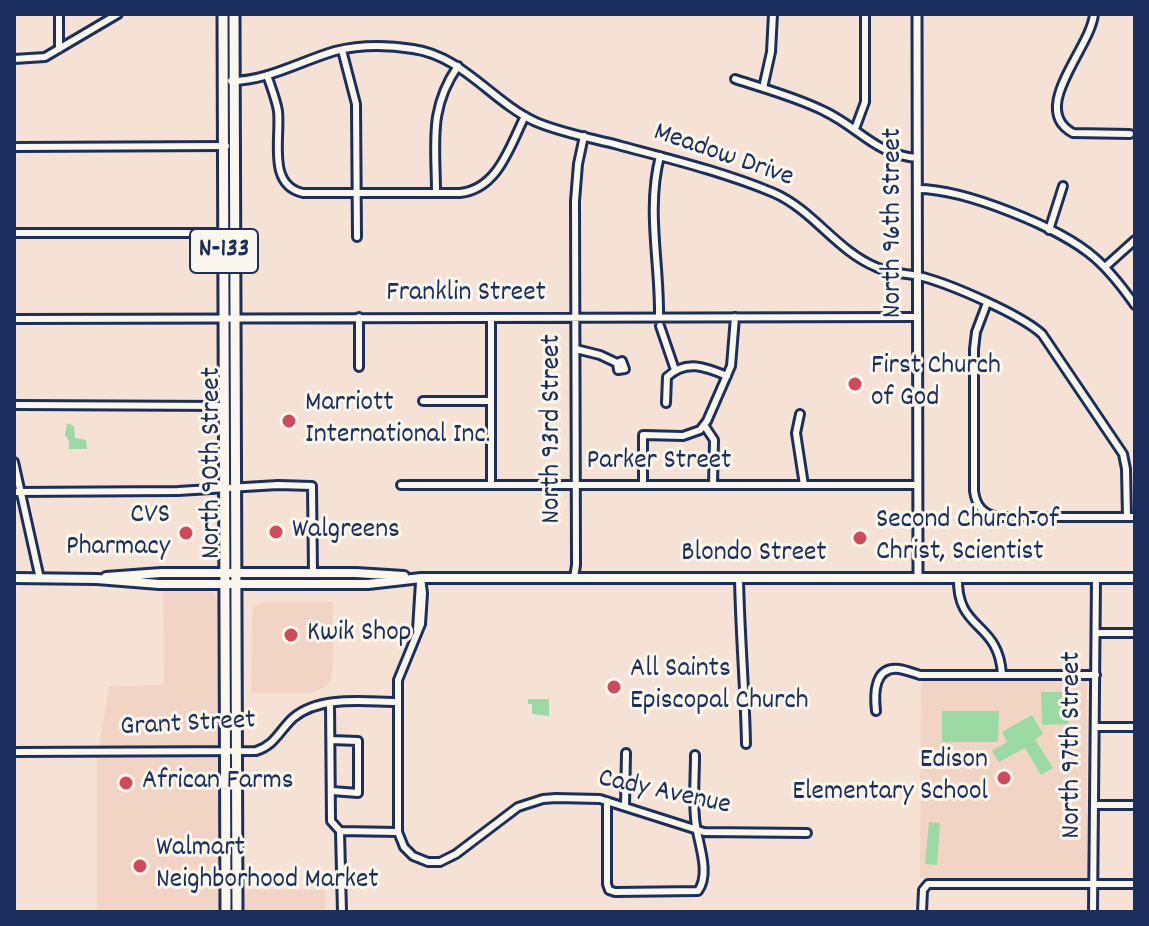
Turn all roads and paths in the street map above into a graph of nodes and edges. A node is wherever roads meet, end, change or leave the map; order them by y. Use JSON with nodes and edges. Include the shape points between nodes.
{"nodes":[{"id":1,"x":59,"y":14,"type":"edge"},
{"id":2,"x":118,"y":14,"type":"edge"},
{"id":3,"x":223,"y":14,"type":"edge"},
{"id":4,"x":234,"y":14,"type":"edge"},
{"id":5,"x":773,"y":14,"type":"edge"},
{"id":6,"x":865,"y":14,"type":"edge"},
{"id":7,"x":917,"y":14,"type":"edge"},
{"id":8,"x":1094,"y":14,"type":"edge"},
{"id":9,"x":59,"y":49,"type":"junction"},
{"id":10,"x":342,"y":50,"type":"junction"},
{"id":11,"x":14,"y":59,"type":"edge"},
{"id":12,"x":458,"y":66,"type":"junction"},
{"id":13,"x":267,"y":75,"type":"junction"},
{"id":14,"x":735,"y":79,"type":"dead end"},
{"id":15,"x":229,"y":81,"type":"junction"},
{"id":16,"x":763,"y":88,"type":"junction"},
{"id":17,"x":525,"y":116,"type":"junction"},
{"id":18,"x":855,"y":129,"type":"junction"},
{"id":19,"x":1130,"y":134,"type":"dead end"},
{"id":20,"x":584,"y":136,"type":"junction"},
{"id":21,"x":224,"y":146,"type":"junction"},
{"id":22,"x":235,"y":146,"type":"junction"},
{"id":23,"x":14,"y":147,"type":"edge"},
{"id":24,"x":660,"y":156,"type":"junction"},
{"id":25,"x":917,"y":158,"type":"junction"},
{"id":26,"x":1063,"y":186,"type":"dead end"},
{"id":27,"x":918,"y":189,"type":"junction"},
{"id":28,"x":357,"y":193,"type":"junction"},
{"id":29,"x":436,"y":193,"type":"junction"},
{"id":30,"x":1049,"y":230,"type":"junction"},
{"id":31,"x":14,"y":233,"type":"edge"},
{"id":32,"x":224,"y":233,"type":"junction"},
{"id":33,"x":357,"y":237,"type":"dead end"},
{"id":34,"x":1135,"y":240,"type":"edge"},
{"id":35,"x":1105,"y":267,"type":"junction"},
{"id":36,"x":917,"y":275,"type":"junction"},
{"id":37,"x":987,"y":303,"type":"junction"},
{"id":38,"x":1135,"y":305,"type":"edge"},
{"id":39,"x":575,"y":316,"type":"junction"},
{"id":40,"x":359,"y":317,"type":"junction"},
{"id":41,"x":659,"y":317,"type":"junction"},
{"id":42,"x":735,"y":317,"type":"junction"},
{"id":43,"x":918,"y":317,"type":"junction"},
{"id":44,"x":230,"y":318,"type":"junction"},
{"id":45,"x":14,"y":319,"type":"edge"},
{"id":46,"x":491,"y":319,"type":"junction"},
{"id":47,"x":660,"y":326,"type":"dead end"},
{"id":48,"x":576,"y":349,"type":"junction"},
{"id":49,"x":617,"y":363,"type":"dead end"},
{"id":50,"x":359,"y":367,"type":"dead end"},
{"id":51,"x":675,"y":370,"type":"junction"},
{"id":52,"x":727,"y":376,"type":"junction"},
{"id":53,"x":423,"y":401,"type":"dead end"},
{"id":54,"x":491,"y":401,"type":"junction"},
{"id":55,"x":666,"y":403,"type":"dead end"},
{"id":56,"x":14,"y":405,"type":"edge"},
{"id":57,"x":225,"y":406,"type":"junction"},
{"id":58,"x":800,"y":414,"type":"dead end"},
{"id":59,"x":704,"y":425,"type":"junction"},
{"id":60,"x":14,"y":462,"type":"edge"},
{"id":61,"x":401,"y":485,"type":"dead end"},
{"id":62,"x":491,"y":485,"type":"junction"},
{"id":63,"x":576,"y":485,"type":"junction"},
{"id":64,"x":643,"y":485,"type":"junction"},
{"id":65,"x":713,"y":485,"type":"junction"},
{"id":66,"x":804,"y":485,"type":"junction"},
{"id":67,"x":917,"y":485,"type":"junction"},
{"id":68,"x":231,"y":488,"type":"junction"},
{"id":69,"x":17,"y":492,"type":"edge"},
{"id":70,"x":1127,"y":517,"type":"junction"},
{"id":71,"x":1135,"y":517,"type":"edge"},
{"id":72,"x":313,"y":573,"type":"junction"},
{"id":73,"x":918,"y":576,"type":"junction"},
{"id":74,"x":958,"y":577,"type":"junction"},
{"id":75,"x":14,"y":578,"type":"edge"},
{"id":76,"x":231,"y":578,"type":"junction"},
{"id":77,"x":421,"y":578,"type":"junction"},
{"id":78,"x":574,"y":578,"type":"junction"},
{"id":79,"x":739,"y":578,"type":"junction"},
{"id":80,"x":1096,"y":578,"type":"junction"},
{"id":81,"x":1135,"y":578,"type":"edge"},
{"id":82,"x":40,"y":579,"type":"junction"},
{"id":83,"x":1096,"y":633,"type":"junction"},
{"id":84,"x":1135,"y":633,"type":"edge"},
{"id":85,"x":1002,"y":675,"type":"junction"},
{"id":86,"x":1096,"y":675,"type":"junction"},
{"id":87,"x":398,"y":702,"type":"junction"},
{"id":88,"x":330,"y":703,"type":"junction"},
{"id":89,"x":876,"y":711,"type":"dead end"},
{"id":90,"x":1096,"y":727,"type":"junction"},
{"id":91,"x":1135,"y":727,"type":"edge"},
{"id":92,"x":331,"y":740,"type":"junction"},
{"id":93,"x":746,"y":744,"type":"dead end"},
{"id":94,"x":14,"y":752,"type":"edge"},
{"id":95,"x":226,"y":752,"type":"junction"},
{"id":96,"x":237,"y":752,"type":"junction"},
{"id":97,"x":626,"y":753,"type":"dead end"},
{"id":98,"x":695,"y":755,"type":"dead end"},
{"id":99,"x":332,"y":791,"type":"junction"},
{"id":100,"x":607,"y":801,"type":"junction"},
{"id":101,"x":1096,"y":805,"type":"junction"},
{"id":102,"x":1135,"y":805,"type":"edge"},
{"id":103,"x":625,"y":806,"type":"junction"},
{"id":104,"x":698,"y":830,"type":"junction"},
{"id":105,"x":340,"y":831,"type":"junction"},
{"id":106,"x":807,"y":833,"type":"dead end"},
{"id":107,"x":399,"y":834,"type":"junction"},
{"id":108,"x":1094,"y":884,"type":"junction"},
{"id":109,"x":1135,"y":884,"type":"edge"},
{"id":110,"x":226,"y":912,"type":"edge"},
{"id":111,"x":237,"y":912,"type":"edge"},
{"id":112,"x":342,"y":912,"type":"edge"},
{"id":113,"x":922,"y":912,"type":"edge"},
{"id":114,"x":1093,"y":912,"type":"edge"}],
"edges":[{"from":1,"to":9,"type":"street"},
{"from":2,"to":9,"type":"street"},
{"from":3,"to":15,"type":"main road","name":"North 90th Street","number":"N-133"},
{"from":4,"to":15,"type":"main road","name":"North 90th Street","number":"N-133"},
{"from":5,"to":16,"type":"street"},
{"from":6,"to":18,"type":"street","via":[[865,102]]},
{"from":7,"to":25,"type":"street","name":"North 96th Street"},
{"from":8,"to":19,"type":"street","via":[[1087,40],[1059,91],[1060,118],[1073,133]]},
{"from":9,"to":11,"type":"street","via":[[39,58]]},
{"from":10,"to":12,"type":"street","name":"Meadow Drive","via":[[414,49]]},
{"from":10,"to":13,"type":"street","name":"Meadow Drive"},
{"from":10,"to":28,"type":"street","via":[[356,104]]},
{"from":12,"to":17,"type":"street","name":"Meadow Drive"},
{"from":12,"to":29,"type":"street","via":[[437,109]]},
{"from":13,"to":15,"type":"street","name":"Meadow Drive"},
{"from":13,"to":28,"type":"street","via":[[277,110],[280,175],[292,189],[305,193]]},
{"from":14,"to":16,"type":"street"},
{"from":15,"to":21,"type":"main road","name":"North 90th Street","number":"N-133"},
{"from":15,"to":22,"type":"main road","name":"North 90th Street","number":"N-133"},
{"from":16,"to":18,"type":"street"},
{"from":17,"to":20,"type":"street","name":"Meadow Drive"},
{"from":17,"to":29,"type":"street","via":[[490,181],[468,192]]},
{"from":18,"to":25,"type":"street","via":[[885,152]]},
{"from":20,"to":24,"type":"street","name":"Meadow Drive"},
{"from":20,"to":39,"type":"street","name":"North 93rd Street","via":[[576,184]]},
{"from":21,"to":22,"type":"street"},
{"from":21,"to":23,"type":"street"},
{"from":21,"to":32,"type":"main road","name":"North 90th Street","number":"N-133"},
{"from":22,"to":44,"type":"main road","name":"North 90th Street","number":"N-133"},
{"from":24,"to":36,"type":"street","name":"Meadow Drive","via":[[778,195],[866,262]]},
{"from":24,"to":41,"type":"street","via":[[653,199]]},
{"from":25,"to":27,"type":"street","name":"North 96th Street"},
{"from":26,"to":30,"type":"street"},
{"from":27,"to":30,"type":"street","via":[[968,196]]},
{"from":27,"to":36,"type":"street","name":"North 96th Street"},
{"from":28,"to":29,"type":"street"},
{"from":28,"to":33,"type":"street"},
{"from":30,"to":35,"type":"street"},
{"from":31,"to":32,"type":"street"},
{"from":32,"to":44,"type":"main road","name":"North 90th Street","number":"N-133"},
{"from":34,"to":35,"type":"street"},
{"from":35,"to":38,"type":"street"},
{"from":36,"to":37,"type":"street","name":"Meadow Drive"},
{"from":36,"to":43,"type":"street","name":"North 96th Street"},
{"from":37,"to":70,"type":"street","name":"Meadow Drive","via":[[1042,334],[1120,447]]},
{"from":37,"to":70,"type":"street","via":[[974,349],[974,494],[982,510],[998,517]]},
{"from":39,"to":41,"type":"street","name":"Franklin Street"},
{"from":39,"to":46,"type":"street","name":"Franklin Street"},
{"from":39,"to":48,"type":"street","name":"North 93rd Street"},
{"from":40,"to":44,"type":"street","name":"Franklin Street"},
{"from":40,"to":46,"type":"street","name":"Franklin Street"},
{"from":40,"to":50,"type":"street"},
{"from":41,"to":42,"type":"street","name":"Franklin Street"},
{"from":42,"to":43,"type":"street","name":"Franklin Street"},
{"from":42,"to":52,"type":"street"},
{"from":43,"to":67,"type":"street","name":"North 96th Street"},
{"from":44,"to":45,"type":"street","name":"Franklin Street"},
{"from":44,"to":57,"type":"main road","name":"North 90th Street","number":"N-133"},
{"from":44,"to":68,"type":"main road","name":"North 90th Street","number":"N-133"},
{"from":46,"to":54,"type":"street"},
{"from":47,"to":51,"type":"street"},
{"from":48,"to":49,"type":"street"},
{"from":48,"to":63,"type":"street","name":"North 93rd Street"},
{"from":51,"to":52,"type":"street","via":[[698,365]]},
{"from":51,"to":55,"type":"street","via":[[667,377]]},
{"from":52,"to":59,"type":"street"},
{"from":53,"to":54,"type":"street"},
{"from":54,"to":62,"type":"street"},
{"from":56,"to":57,"type":"street"},
{"from":57,"to":68,"type":"main road","name":"North 90th Street","number":"N-133"},
{"from":58,"to":66,"type":"street","via":[[796,433]]},
{"from":59,"to":64,"type":"street","via":[[691,435],[643,435]]},
{"from":59,"to":65,"type":"street","via":[[714,440]]},
{"from":60,"to":69,"type":"street"},
{"from":61,"to":62,"type":"street","name":"Parker Street"},
{"from":62,"to":63,"type":"street","name":"Parker Street"},
{"from":63,"to":64,"type":"street","name":"Parker Street"},
{"from":63,"to":78,"type":"street","name":"North 93rd Street"},
{"from":64,"to":65,"type":"street","name":"Parker Street"},
{"from":65,"to":66,"type":"street","name":"Parker Street"},
{"from":66,"to":67,"type":"street","name":"Parker Street"},
{"from":67,"to":73,"type":"street","name":"North 96th Street"},
{"from":68,"to":69,"type":"street"},
{"from":68,"to":72,"type":"street","via":[[312,486]]},
{"from":68,"to":76,"type":"main road","name":"North 90th Street","number":"N-133"},
{"from":69,"to":82,"type":"street"},
{"from":70,"to":71,"type":"street"},
{"from":72,"to":76,"type":"main road","name":"Blondo Street"},
{"from":72,"to":77,"type":"main road","name":"Blondo Street"},
{"from":73,"to":74,"type":"main road","name":"Blondo Street"},
{"from":73,"to":79,"type":"main road","name":"Blondo Street"},
{"from":74,"to":80,"type":"main road","name":"Blondo Street"},
{"from":74,"to":85,"type":"street","via":[[961,606],[997,645]]},
{"from":75,"to":82,"type":"main road","name":"Blondo Street"},
{"from":76,"to":77,"type":"main road","name":"Blondo Street","via":[[368,584]]},
{"from":76,"to":82,"type":"main road","name":"Blondo Street","via":[[145,573]]},
{"from":76,"to":95,"type":"main road","name":"North 90th Street","number":"N-133"},
{"from":76,"to":96,"type":"main road","name":"North 90th Street","number":"N-133"},
{"from":77,"to":78,"type":"main road","name":"Blondo Street"},
{"from":77,"to":87,"type":"street","via":[[416,635],[399,674]]},
{"from":78,"to":79,"type":"main road","name":"Blondo Street"},
{"from":79,"to":93,"type":"street"},
{"from":80,"to":81,"type":"main road","name":"Blondo Street"},
{"from":80,"to":83,"type":"street","name":"North 97th Street"},
{"from":83,"to":84,"type":"street"},
{"from":83,"to":86,"type":"street","name":"North 97th Street"},
{"from":85,"to":86,"type":"street"},
{"from":85,"to":89,"type":"street","via":[[889,670],[877,682]]},
{"from":86,"to":90,"type":"street","name":"North 97th Street"},
{"from":87,"to":88,"type":"street","name":"Grant Street"},
{"from":87,"to":107,"type":"street"},
{"from":88,"to":92,"type":"street"},
{"from":88,"to":96,"type":"street","name":"Grant Street","via":[[297,715],[266,747]]},
{"from":90,"to":91,"type":"street"},
{"from":90,"to":101,"type":"street","name":"North 97th Street"},
{"from":92,"to":99,"type":"street"},
{"from":92,"to":99,"type":"street","via":[[358,741],[358,793]]},
{"from":94,"to":95,"type":"street","name":"Grant Street"},
{"from":95,"to":96,"type":"street","name":"Grant Street"},
{"from":95,"to":110,"type":"main road","name":"North 90th Street","number":"N-133"},
{"from":96,"to":111,"type":"main road","name":"North 90th Street","number":"N-133"},
{"from":97,"to":103,"type":"street"},
{"from":98,"to":104,"type":"street"},
{"from":99,"to":105,"type":"street","via":[[331,821]]},
{"from":100,"to":103,"type":"street","name":"Cady Avenue"},
{"from":100,"to":104,"type":"street","via":[[607,884],[615,892],[698,891]]},
{"from":100,"to":107,"type":"street","name":"Cady Avenue","via":[[556,798],[525,804],[440,862],[413,856]]},
{"from":101,"to":102,"type":"street"},
{"from":101,"to":108,"type":"street","name":"North 97th Street"},
{"from":103,"to":104,"type":"street","name":"Cady Avenue"},
{"from":104,"to":106,"type":"street","name":"Cady Avenue"},
{"from":105,"to":107,"type":"street"},
{"from":105,"to":112,"type":"street"},
{"from":108,"to":109,"type":"street"},
{"from":108,"to":113,"type":"street","via":[[926,885]]},
{"from":108,"to":114,"type":"street","name":"North 97th Street"}]}
